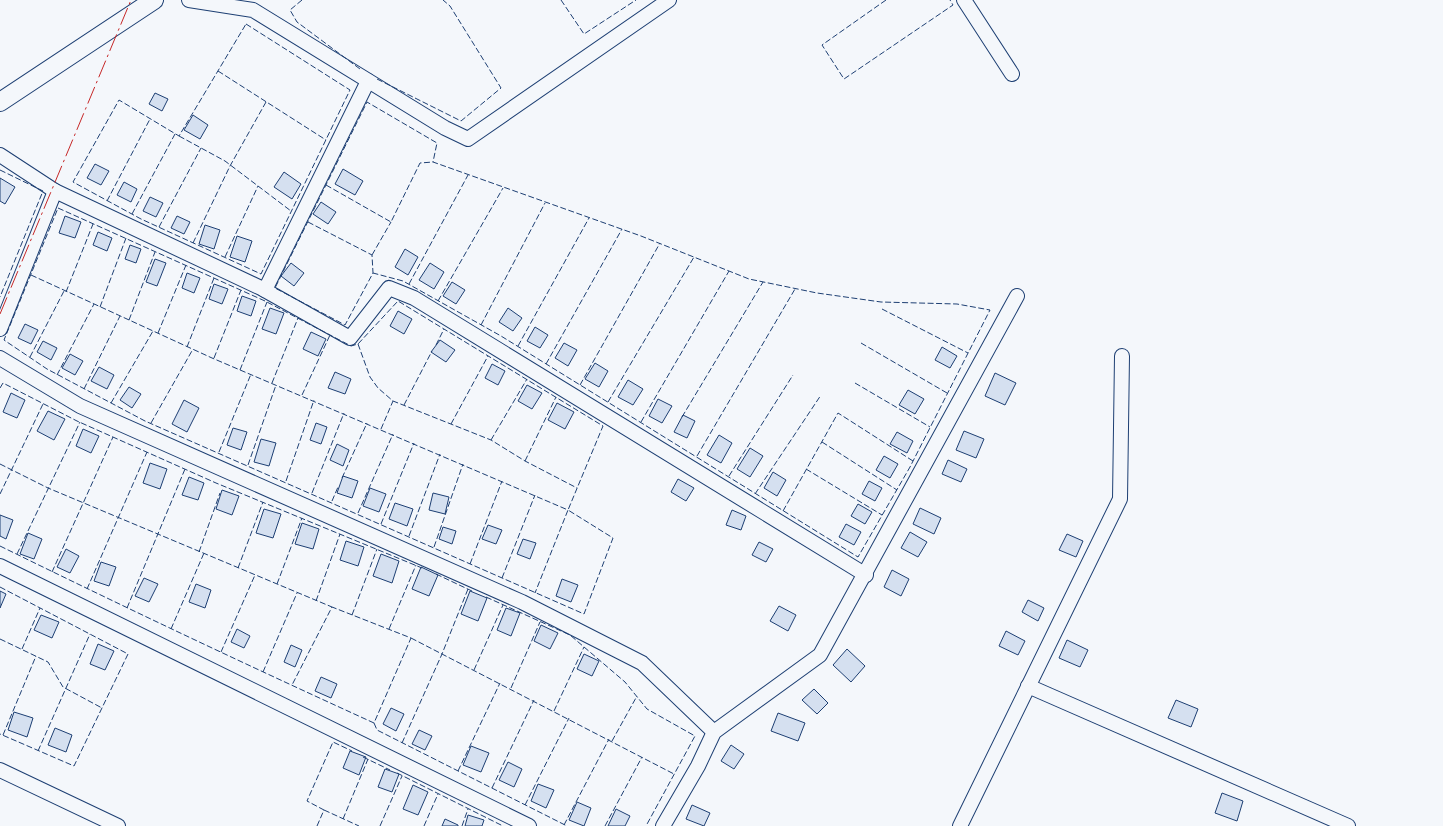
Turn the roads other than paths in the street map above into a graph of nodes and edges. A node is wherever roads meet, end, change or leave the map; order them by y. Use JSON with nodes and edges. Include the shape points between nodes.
{"nodes":[{"id":1,"x":154,"y":0,"type":"edge"},
{"id":2,"x":189,"y":0,"type":"edge"},
{"id":3,"x":668,"y":0,"type":"edge"},
{"id":4,"x":964,"y":0,"type":"edge"},
{"id":5,"x":1012,"y":74,"type":"dead end"},
{"id":6,"x":368,"y":81,"type":"junction"},
{"id":7,"x":0,"y":102,"type":"edge"},
{"id":8,"x":0,"y":155,"type":"edge"},
{"id":9,"x":55,"y":191,"type":"junction"},
{"id":10,"x":265,"y":290,"type":"junction"},
{"id":11,"x":1017,"y":296,"type":"dead end"},
{"id":12,"x":0,"y":329,"type":"edge"},
{"id":13,"x":1122,"y":356,"type":"dead end"},
{"id":14,"x":0,"y":358,"type":"edge"},
{"id":15,"x":0,"y":566,"type":"edge"},
{"id":16,"x":866,"y":575,"type":"junction"},
{"id":17,"x":1028,"y":686,"type":"junction"},
{"id":18,"x":714,"y":732,"type":"junction"},
{"id":19,"x":0,"y":770,"type":"edge"},
{"id":20,"x":118,"y":826,"type":"edge"},
{"id":21,"x":529,"y":826,"type":"edge"},
{"id":22,"x":663,"y":826,"type":"edge"},
{"id":23,"x":960,"y":826,"type":"edge"},
{"id":24,"x":1348,"y":826,"type":"edge"}],
"edges":[{"from":1,"to":7,"type":"main road"},
{"from":2,"to":6,"type":"street","via":[[253,10]]},
{"from":3,"to":6,"type":"street","via":[[468,139]]},
{"from":4,"to":5,"type":"street"},
{"from":6,"to":10,"type":"street"},
{"from":8,"to":9,"type":"street"},
{"from":9,"to":10,"type":"street"},
{"from":9,"to":12,"type":"street"},
{"from":10,"to":16,"type":"street","via":[[350,338],[389,288],[414,298]]},
{"from":11,"to":16,"type":"street"},
{"from":13,"to":17,"type":"street","via":[[1120,499]]},
{"from":14,"to":18,"type":"street","via":[[80,406],[522,602],[642,662]]},
{"from":15,"to":21,"type":"street"},
{"from":16,"to":18,"type":"street","via":[[820,655]]},
{"from":17,"to":23,"type":"street"},
{"from":17,"to":24,"type":"street"},
{"from":18,"to":22,"type":"street"},
{"from":19,"to":20,"type":"street"}]}
